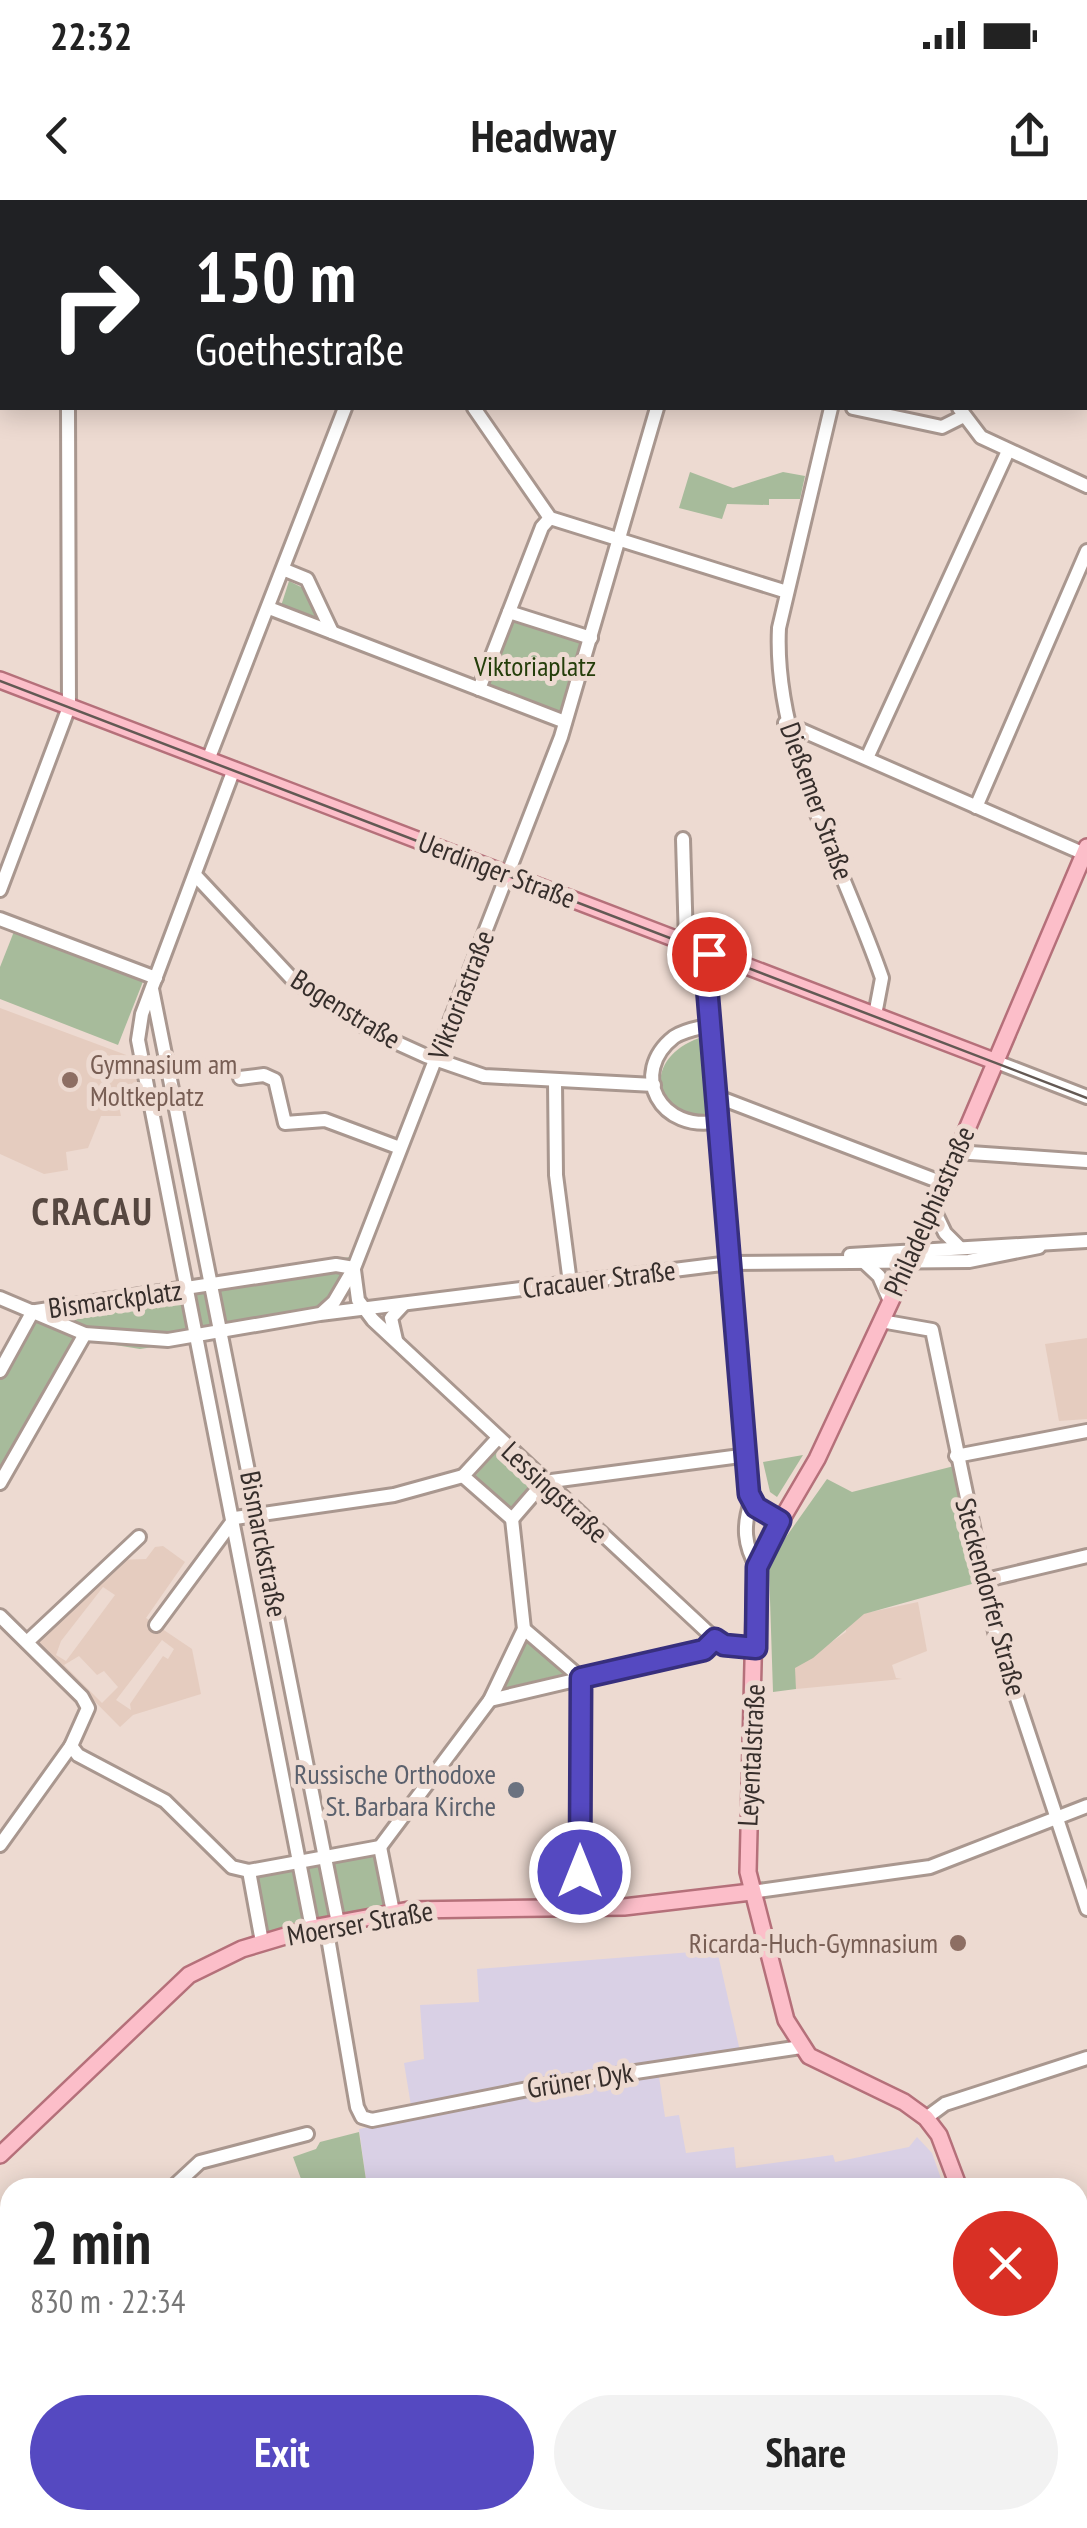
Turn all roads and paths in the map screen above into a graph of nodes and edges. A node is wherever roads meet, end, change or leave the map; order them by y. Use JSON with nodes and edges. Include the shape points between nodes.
{"nodes":[{"id":1,"x":68,"y":410,"type":"edge"},
{"id":2,"x":344,"y":410,"type":"edge"},
{"id":3,"x":475,"y":410,"type":"edge"},
{"id":4,"x":656,"y":410,"type":"edge"},
{"id":5,"x":832,"y":410,"type":"edge"},
{"id":6,"x":862,"y":410,"type":"edge"},
{"id":7,"x":961,"y":412,"type":"edge"},
{"id":8,"x":1008,"y":450,"type":"junction"},
{"id":9,"x":1087,"y":486,"type":"edge"},
{"id":10,"x":550,"y":518,"type":"junction"},
{"id":11,"x":620,"y":540,"type":"junction"},
{"id":12,"x":1087,"y":550,"type":"edge"},
{"id":13,"x":284,"y":570,"type":"junction"},
{"id":14,"x":787,"y":592,"type":"junction"},
{"id":15,"x":269,"y":608,"type":"junction"},
{"id":16,"x":509,"y":612,"type":"junction"},
{"id":17,"x":332,"y":632,"type":"junction"},
{"id":18,"x":591,"y":638,"type":"junction"},
{"id":19,"x":0,"y":680,"type":"edge"},
{"id":20,"x":479,"y":689,"type":"junction"},
{"id":21,"x":68,"y":706,"type":"junction"},
{"id":22,"x":566,"y":722,"type":"junction"},
{"id":23,"x":785,"y":723,"type":"junction"},
{"id":24,"x":867,"y":758,"type":"junction"},
{"id":25,"x":208,"y":760,"type":"junction"},
{"id":26,"x":234,"y":770,"type":"junction"},
{"id":27,"x":976,"y":807,"type":"junction"},
{"id":28,"x":684,"y":839,"type":"dead end"},
{"id":29,"x":1086,"y":852,"type":"edge"},
{"id":30,"x":507,"y":874,"type":"junction"},
{"id":31,"x":196,"y":876,"type":"junction"},
{"id":32,"x":0,"y":890,"type":"edge"},
{"id":33,"x":0,"y":919,"type":"edge"},
{"id":34,"x":686,"y":942,"type":"junction"},
{"id":35,"x":710,"y":951,"type":"junction"},
{"id":36,"x":154,"y":983,"type":"junction"},
{"id":37,"x":876,"y":1015,"type":"junction"},
{"id":38,"x":711,"y":1025,"type":"junction"},
{"id":39,"x":436,"y":1060,"type":"junction"},
{"id":40,"x":994,"y":1061,"type":"junction"},
{"id":41,"x":240,"y":1078,"type":"dead end"},
{"id":42,"x":555,"y":1082,"type":"junction"},
{"id":43,"x":654,"y":1085,"type":"junction"},
{"id":44,"x":718,"y":1097,"type":"junction"},
{"id":45,"x":1087,"y":1097,"type":"edge"},
{"id":46,"x":720,"y":1122,"type":"junction"},
{"id":47,"x":400,"y":1148,"type":"junction"},
{"id":48,"x":956,"y":1152,"type":"junction"},
{"id":49,"x":1087,"y":1161,"type":"edge"},
{"id":50,"x":188,"y":1165,"type":"junction"},
{"id":51,"x":164,"y":1170,"type":"junction"},
{"id":52,"x":944,"y":1182,"type":"junction"},
{"id":53,"x":933,"y":1208,"type":"junction"},
{"id":54,"x":1087,"y":1241,"type":"edge"},
{"id":55,"x":959,"y":1247,"type":"junction"},
{"id":56,"x":1039,"y":1247,"type":"junction"},
{"id":57,"x":912,"y":1256,"type":"junction"},
{"id":58,"x":835,"y":1260,"type":"junction"},
{"id":59,"x":864,"y":1262,"type":"junction"},
{"id":60,"x":730,"y":1263,"type":"junction"},
{"id":61,"x":354,"y":1268,"type":"junction"},
{"id":62,"x":570,"y":1283,"type":"junction"},
{"id":63,"x":211,"y":1285,"type":"junction"},
{"id":64,"x":190,"y":1288,"type":"junction"},
{"id":65,"x":0,"y":1298,"type":"edge"},
{"id":66,"x":890,"y":1301,"type":"junction"},
{"id":67,"x":404,"y":1304,"type":"junction"},
{"id":68,"x":364,"y":1309,"type":"junction"},
{"id":69,"x":33,"y":1311,"type":"junction"},
{"id":70,"x":320,"y":1314,"type":"junction"},
{"id":71,"x":880,"y":1322,"type":"junction"},
{"id":72,"x":220,"y":1330,"type":"junction"},
{"id":73,"x":86,"y":1334,"type":"junction"},
{"id":74,"x":199,"y":1335,"type":"junction"},
{"id":75,"x":396,"y":1343,"type":"junction"},
{"id":76,"x":0,"y":1371,"type":"edge"},
{"id":77,"x":1087,"y":1431,"type":"edge"},
{"id":78,"x":497,"y":1439,"type":"junction"},
{"id":79,"x":748,"y":1455,"type":"junction"},
{"id":80,"x":956,"y":1456,"type":"junction"},
{"id":81,"x":464,"y":1476,"type":"junction"},
{"id":82,"x":544,"y":1482,"type":"junction"},
{"id":83,"x":0,"y":1483,"type":"edge"},
{"id":84,"x":751,"y":1502,"type":"junction"},
{"id":85,"x":258,"y":1514,"type":"junction"},
{"id":86,"x":235,"y":1518,"type":"junction"},
{"id":87,"x":512,"y":1518,"type":"junction"},
{"id":88,"x":780,"y":1521,"type":"junction"},
{"id":89,"x":139,"y":1537,"type":"dead end"},
{"id":90,"x":1087,"y":1556,"type":"edge"},
{"id":91,"x":757,"y":1567,"type":"junction"},
{"id":92,"x":986,"y":1580,"type":"junction"},
{"id":93,"x":0,"y":1616,"type":"edge"},
{"id":94,"x":156,"y":1625,"type":"dead end"},
{"id":95,"x":524,"y":1629,"type":"junction"},
{"id":96,"x":715,"y":1639,"type":"junction"},
{"id":97,"x":27,"y":1642,"type":"junction"},
{"id":98,"x":756,"y":1648,"type":"junction"},
{"id":99,"x":581,"y":1678,"type":"junction"},
{"id":100,"x":490,"y":1700,"type":"junction"},
{"id":101,"x":71,"y":1746,"type":"junction"},
{"id":102,"x":1087,"y":1806,"type":"edge"},
{"id":103,"x":1057,"y":1815,"type":"junction"},
{"id":104,"x":0,"y":1845,"type":"edge"},
{"id":105,"x":380,"y":1847,"type":"junction"},
{"id":106,"x":325,"y":1856,"type":"junction"},
{"id":107,"x":300,"y":1861,"type":"junction"},
{"id":108,"x":249,"y":1872,"type":"junction"},
{"id":109,"x":751,"y":1892,"type":"junction"},
{"id":110,"x":580,"y":1906,"type":"junction"},
{"id":111,"x":1087,"y":1909,"type":"edge"},
{"id":112,"x":393,"y":1912,"type":"junction"},
{"id":113,"x":325,"y":1926,"type":"junction"},
{"id":114,"x":262,"y":1942,"type":"junction"},
{"id":115,"x":800,"y":2047,"type":"junction"},
{"id":116,"x":1087,"y":2058,"type":"edge"},
{"id":117,"x":926,"y":2118,"type":"junction"},
{"id":118,"x":307,"y":2134,"type":"dead end"},
{"id":119,"x":0,"y":2156,"type":"edge"},
{"id":120,"x":185,"y":2178,"type":"edge"},
{"id":121,"x":955,"y":2178,"type":"edge"}],
"edges":[{"from":1,"to":21,"type":"street"},
{"from":2,"to":13,"type":"street"},
{"from":3,"to":10,"type":"street"},
{"from":4,"to":11,"type":"street"},
{"from":5,"to":14,"type":"street","name":"Dießemer Straße"},
{"from":6,"to":7,"type":"street","via":[[942,427]]},
{"from":7,"to":8,"type":"street","via":[[981,437]]},
{"from":8,"to":9,"type":"street"},
{"from":8,"to":24,"type":"street"},
{"from":10,"to":11,"type":"street"},
{"from":10,"to":16,"type":"street"},
{"from":11,"to":14,"type":"street"},
{"from":11,"to":18,"type":"street"},
{"from":12,"to":27,"type":"street"},
{"from":13,"to":15,"type":"street"},
{"from":13,"to":17,"type":"street","via":[[307,579]]},
{"from":14,"to":23,"type":"street","name":"Dießemer Straße","via":[[777,660]]},
{"from":15,"to":17,"type":"street"},
{"from":15,"to":25,"type":"street"},
{"from":16,"to":18,"type":"street"},
{"from":16,"to":20,"type":"street"},
{"from":17,"to":20,"type":"street"},
{"from":18,"to":22,"type":"street"},
{"from":19,"to":21,"type":"main road","name":"Uerdinger Straße"},
{"from":20,"to":22,"type":"street"},
{"from":21,"to":25,"type":"main road","name":"Uerdinger Straße"},
{"from":21,"to":32,"type":"street"},
{"from":22,"to":30,"type":"street","name":"Viktoriastraße"},
{"from":23,"to":24,"type":"street"},
{"from":23,"to":37,"type":"street","name":"Dießemer Straße","via":[[882,978]]},
{"from":24,"to":27,"type":"street"},
{"from":25,"to":26,"type":"main road","name":"Uerdinger Straße"},
{"from":26,"to":30,"type":"main road","name":"Uerdinger Straße"},
{"from":26,"to":31,"type":"street","name":"Bismarckstraße"},
{"from":27,"to":29,"type":"street"},
{"from":28,"to":34,"type":"street"},
{"from":29,"to":40,"type":"main road","name":"Philadelphiastraße"},
{"from":30,"to":34,"type":"main road","name":"Uerdinger Straße"},
{"from":30,"to":39,"type":"street","name":"Viktoriastraße"},
{"from":31,"to":36,"type":"street","name":"Bismarckstraße"},
{"from":31,"to":39,"type":"street","name":"Bogenstraße","via":[[294,981],[373,1032]]},
{"from":33,"to":36,"type":"street"},
{"from":34,"to":35,"type":"main road","name":"Uerdinger Straße"},
{"from":35,"to":37,"type":"main road","name":"Uerdinger Straße"},
{"from":35,"to":38,"type":"street","name":"Leyentalstraße"},
{"from":36,"to":50,"type":"street","name":"Bismarckstraße"},
{"from":36,"to":51,"type":"street","name":"Bismarckstraße","via":[[139,1023]]},
{"from":37,"to":40,"type":"main road","name":"Uerdinger Straße"},
{"from":38,"to":43,"type":"street","via":[[674,1038],[656,1063]]},
{"from":38,"to":44,"type":"street","name":"Leyentalstraße"},
{"from":39,"to":42,"type":"street","name":"Bogenstraße","via":[[484,1076]]},
{"from":39,"to":47,"type":"street","name":"Viktoriastraße"},
{"from":40,"to":45,"type":"street"},
{"from":40,"to":48,"type":"main road","name":"Philadelphiastraße"},
{"from":41,"to":47,"type":"street","via":[[264,1074],[275,1080],[285,1124],[325,1120]]},
{"from":42,"to":43,"type":"street","name":"Bogenstraße"},
{"from":42,"to":62,"type":"street","via":[[556,1175]]},
{"from":43,"to":46,"type":"street","via":[[670,1115],[686,1124]]},
{"from":44,"to":46,"type":"street","name":"Leyentalstraße"},
{"from":44,"to":52,"type":"street"},
{"from":46,"to":60,"type":"street","name":"Leyentalstraße"},
{"from":47,"to":61,"type":"street","name":"Viktoriastraße"},
{"from":48,"to":49,"type":"street"},
{"from":48,"to":52,"type":"main road","name":"Philadelphiastraße"},
{"from":50,"to":51,"type":"street"},
{"from":50,"to":63,"type":"street","name":"Bismarckstraße"},
{"from":51,"to":64,"type":"street","name":"Bismarckstraße"},
{"from":52,"to":53,"type":"main road","name":"Philadelphiastraße"},
{"from":53,"to":55,"type":"street","via":[[944,1234]]},
{"from":53,"to":57,"type":"main road","name":"Philadelphiastraße"},
{"from":54,"to":56,"type":"street"},
{"from":55,"to":56,"type":"street"},
{"from":55,"to":57,"type":"street"},
{"from":56,"to":57,"type":"street","via":[[999,1258]]},
{"from":57,"to":58,"type":"street","name":"Cracauer Straße"},
{"from":57,"to":59,"type":"street","name":"Cracauer Straße"},
{"from":57,"to":66,"type":"main road","name":"Philadelphiastraße"},
{"from":58,"to":59,"type":"street","name":"Cracauer Straße"},
{"from":58,"to":60,"type":"street","name":"Cracauer Straße"},
{"from":59,"to":66,"type":"street"},
{"from":60,"to":62,"type":"street","name":"Cracauer Straße"},
{"from":60,"to":79,"type":"street","name":"Leyentalstraße"},
{"from":61,"to":63,"type":"street","name":"Bismarckplatz","via":[[336,1265]]},
{"from":61,"to":68,"type":"street","via":[[353,1287]]},
{"from":61,"to":70,"type":"street","name":"Viktoriastraße"},
{"from":62,"to":67,"type":"street","name":"Cracauer Straße"},
{"from":63,"to":64,"type":"street","name":"Bismarckplatz"},
{"from":63,"to":72,"type":"street","name":"Bismarckstraße"},
{"from":64,"to":69,"type":"street","name":"Bismarckplatz"},
{"from":64,"to":74,"type":"street","name":"Bismarckstraße"},
{"from":65,"to":69,"type":"street"},
{"from":66,"to":71,"type":"main road","name":"Philadelphiastraße"},
{"from":67,"to":68,"type":"street","name":"Cracauer Straße"},
{"from":67,"to":75,"type":"street","via":[[391,1318]]},
{"from":68,"to":70,"type":"street","name":"Bismarckplatz"},
{"from":68,"to":75,"type":"street","name":"Lessingstraße"},
{"from":69,"to":73,"type":"street","name":"Bismarckplatz"},
{"from":69,"to":76,"type":"street"},
{"from":70,"to":72,"type":"street","name":"Bismarckplatz"},
{"from":71,"to":80,"type":"street","name":"Steckendorfer Straße","via":[[932,1330]]},
{"from":71,"to":88,"type":"main road","name":"Philadelphiastraße"},
{"from":72,"to":74,"type":"street","name":"Bismarckplatz"},
{"from":72,"to":85,"type":"street","name":"Bismarckstraße"},
{"from":73,"to":74,"type":"street","name":"Bismarckplatz","via":[[140,1341]]},
{"from":73,"to":83,"type":"street"},
{"from":74,"to":86,"type":"street","name":"Bismarckstraße"},
{"from":75,"to":78,"type":"street","name":"Lessingstraße"},
{"from":77,"to":80,"type":"street"},
{"from":78,"to":81,"type":"street"},
{"from":78,"to":82,"type":"street","name":"Lessingstraße"},
{"from":79,"to":82,"type":"street"},
{"from":79,"to":84,"type":"street","name":"Leyentalstraße"},
{"from":80,"to":92,"type":"street","name":"Steckendorfer Straße"},
{"from":81,"to":85,"type":"street","via":[[394,1496]]},
{"from":81,"to":87,"type":"street"},
{"from":82,"to":87,"type":"street"},
{"from":82,"to":96,"type":"street","name":"Lessingstraße"},
{"from":84,"to":88,"type":"street"},
{"from":84,"to":91,"type":"street","name":"Leyentalstraße","via":[[747,1549]]},
{"from":85,"to":86,"type":"street"},
{"from":85,"to":106,"type":"street","name":"Bismarckstraße"},
{"from":86,"to":94,"type":"street","name":"Bismarckstraße"},
{"from":86,"to":107,"type":"street","name":"Bismarckstraße"},
{"from":87,"to":95,"type":"street"},
{"from":88,"to":91,"type":"main road","name":"Philadelphiastraße"},
{"from":89,"to":97,"type":"street"},
{"from":90,"to":92,"type":"street"},
{"from":91,"to":98,"type":"main road","name":"Leyentalstraße"},
{"from":92,"to":103,"type":"street","name":"Steckendorfer Straße","via":[[995,1632]]},
{"from":93,"to":97,"type":"street"},
{"from":95,"to":99,"type":"street"},
{"from":95,"to":100,"type":"street"},
{"from":96,"to":98,"type":"street"},
{"from":96,"to":99,"type":"street","via":[[704,1650]]},
{"from":97,"to":101,"type":"street","via":[[88,1708]]},
{"from":98,"to":109,"type":"main road","name":"Leyentalstraße","via":[[746,1843]]},
{"from":99,"to":100,"type":"street"},
{"from":99,"to":110,"type":"street"},
{"from":100,"to":105,"type":"street"},
{"from":101,"to":104,"type":"street"},
{"from":101,"to":108,"type":"street","via":[[165,1802],[232,1867]]},
{"from":102,"to":103,"type":"street","name":"Moerser Straße"},
{"from":103,"to":109,"type":"street","name":"Moerser Straße","via":[[930,1867]]},
{"from":103,"to":111,"type":"street","name":"Steckendorfer Straße"},
{"from":105,"to":106,"type":"street"},
{"from":105,"to":112,"type":"street"},
{"from":106,"to":107,"type":"street"},
{"from":106,"to":113,"type":"street","name":"Bismarckstraße"},
{"from":107,"to":108,"type":"street"},
{"from":107,"to":113,"type":"street","name":"Bismarckstraße"},
{"from":108,"to":114,"type":"street"},
{"from":109,"to":110,"type":"main road","name":"Moerser Straße"},
{"from":109,"to":115,"type":"main road","name":"Leyentalstraße","via":[[786,2020]]},
{"from":110,"to":112,"type":"main road","name":"Moerser Straße"},
{"from":112,"to":113,"type":"main road","name":"Moerser Straße"},
{"from":113,"to":114,"type":"main road","name":"Moerser Straße"},
{"from":113,"to":115,"type":"street","name":"Grüner Dyk","via":[[349,2066],[362,2117],[372,2120],[574,2080]]},
{"from":114,"to":119,"type":"main road","name":"Moerser Straße","via":[[188,1975]]},
{"from":115,"to":117,"type":"main road"},
{"from":116,"to":117,"type":"street","via":[[945,2104]]},
{"from":117,"to":121,"type":"main road"},
{"from":118,"to":120,"type":"street","via":[[210,2158]]}]}
